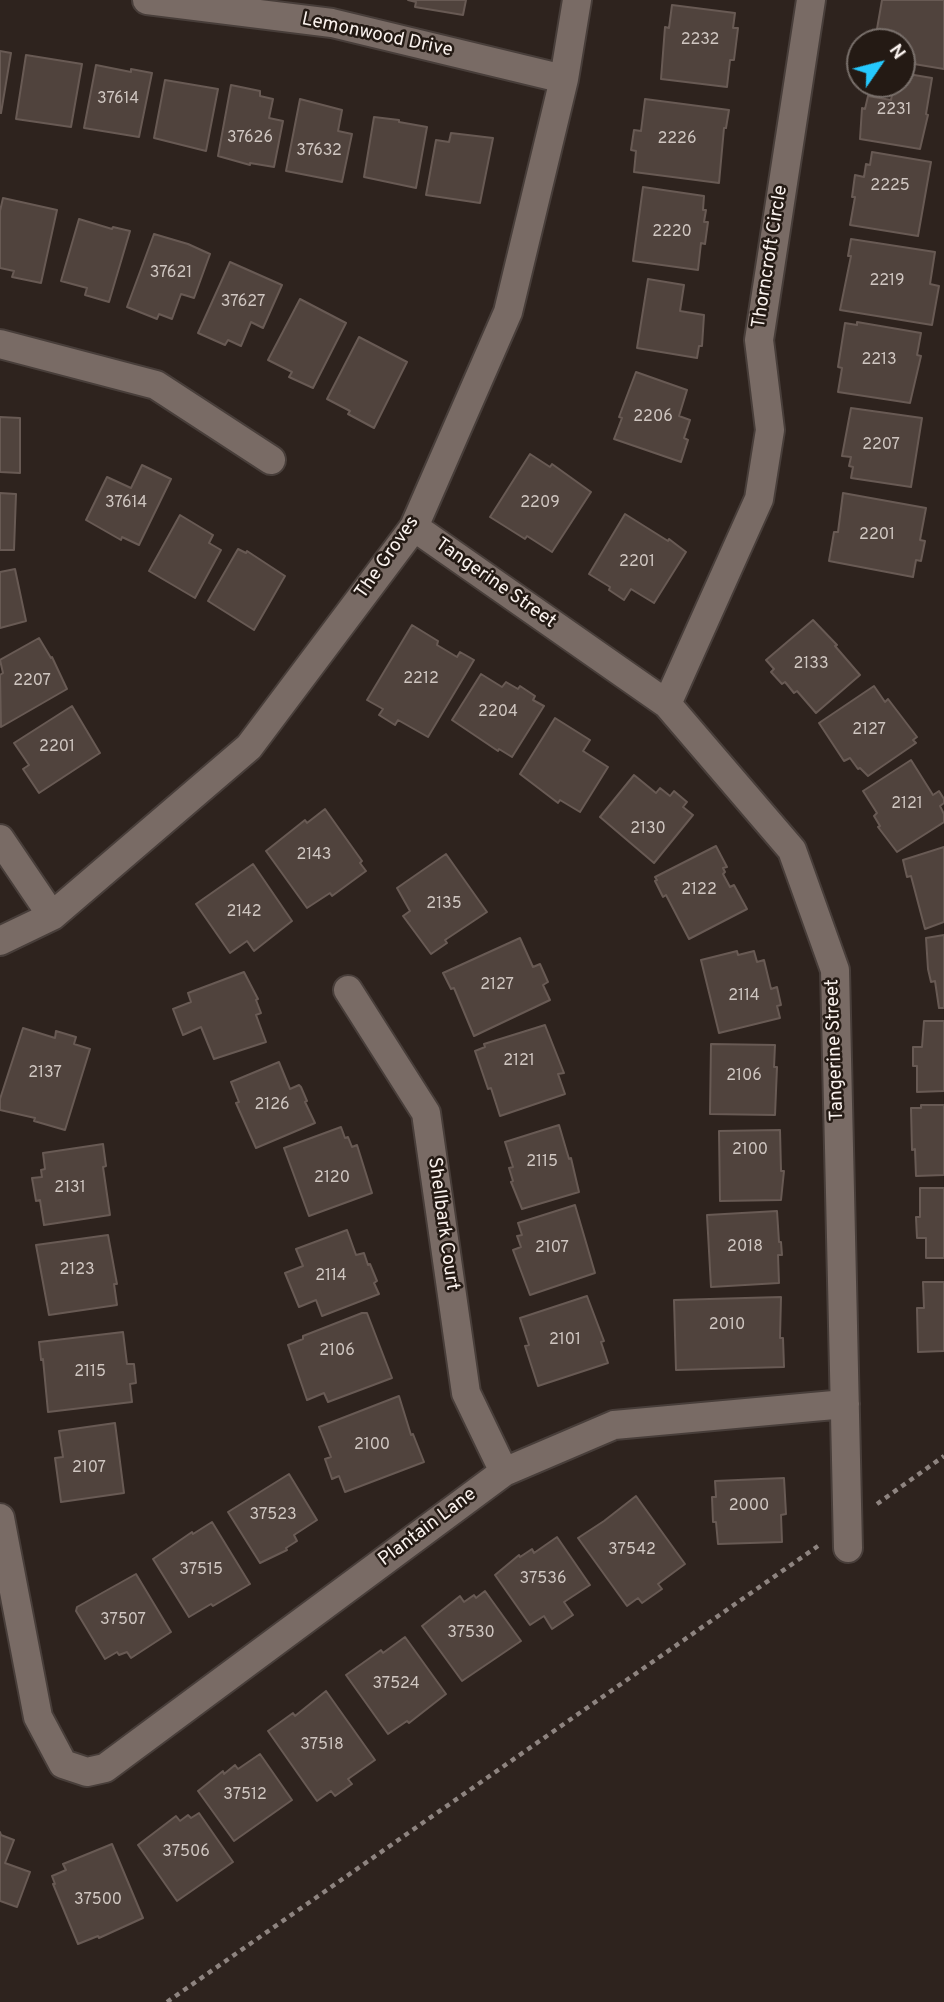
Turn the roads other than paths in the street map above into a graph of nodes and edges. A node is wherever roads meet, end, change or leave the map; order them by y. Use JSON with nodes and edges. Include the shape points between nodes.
{"nodes":[{"id":1,"x":147,"y":0,"type":"edge"},
{"id":2,"x":577,"y":0,"type":"edge"},
{"id":3,"x":811,"y":0,"type":"edge"},
{"id":4,"x":334,"y":12,"type":"edge"},
{"id":5,"x":564,"y":79,"type":"junction"},
{"id":6,"x":0,"y":345,"type":"edge"},
{"id":7,"x":271,"y":460,"type":"dead end"},
{"id":8,"x":414,"y":527,"type":"junction"},
{"id":9,"x":667,"y":704,"type":"junction"},
{"id":10,"x":0,"y":839,"type":"edge"},
{"id":11,"x":52,"y":916,"type":"junction"},
{"id":12,"x":0,"y":941,"type":"edge"},
{"id":13,"x":348,"y":990,"type":"dead end"},
{"id":14,"x":845,"y":1404,"type":"junction"},
{"id":15,"x":504,"y":1472,"type":"junction"},
{"id":16,"x":0,"y":1518,"type":"edge"},
{"id":17,"x":848,"y":1536,"type":"road end"}],
"edges":[{"from":1,"to":4,"type":"street","name":"Lemonwood Drive"},
{"from":2,"to":5,"type":"street","name":"The Groves"},
{"from":3,"to":9,"type":"street","name":"Thorncroft Circle","via":[[759,340],[770,430],[759,499]]},
{"from":4,"to":5,"type":"street","name":"Lemonwood Drive"},
{"from":5,"to":8,"type":"street","name":"The Groves","via":[[509,313]]},
{"from":6,"to":7,"type":"street","via":[[156,385]]},
{"from":8,"to":9,"type":"street","name":"Tangerine Street"},
{"from":8,"to":11,"type":"street","name":"The Groves","via":[[249,747]]},
{"from":9,"to":14,"type":"street","name":"Tangerine Street","via":[[792,850],[835,970]]},
{"from":10,"to":11,"type":"street"},
{"from":11,"to":12,"type":"street","name":"The Groves"},
{"from":13,"to":15,"type":"street","name":"Shellbark Court","via":[[426,1113],[467,1394]]},
{"from":14,"to":15,"type":"street","name":"Plantain Lane","via":[[614,1425]]},
{"from":14,"to":17,"type":"street","name":"Tangerine Street"},
{"from":15,"to":16,"type":"street","name":"Plantain Lane","via":[[105,1768],[87,1772],[63,1764],[38,1717]]}]}
